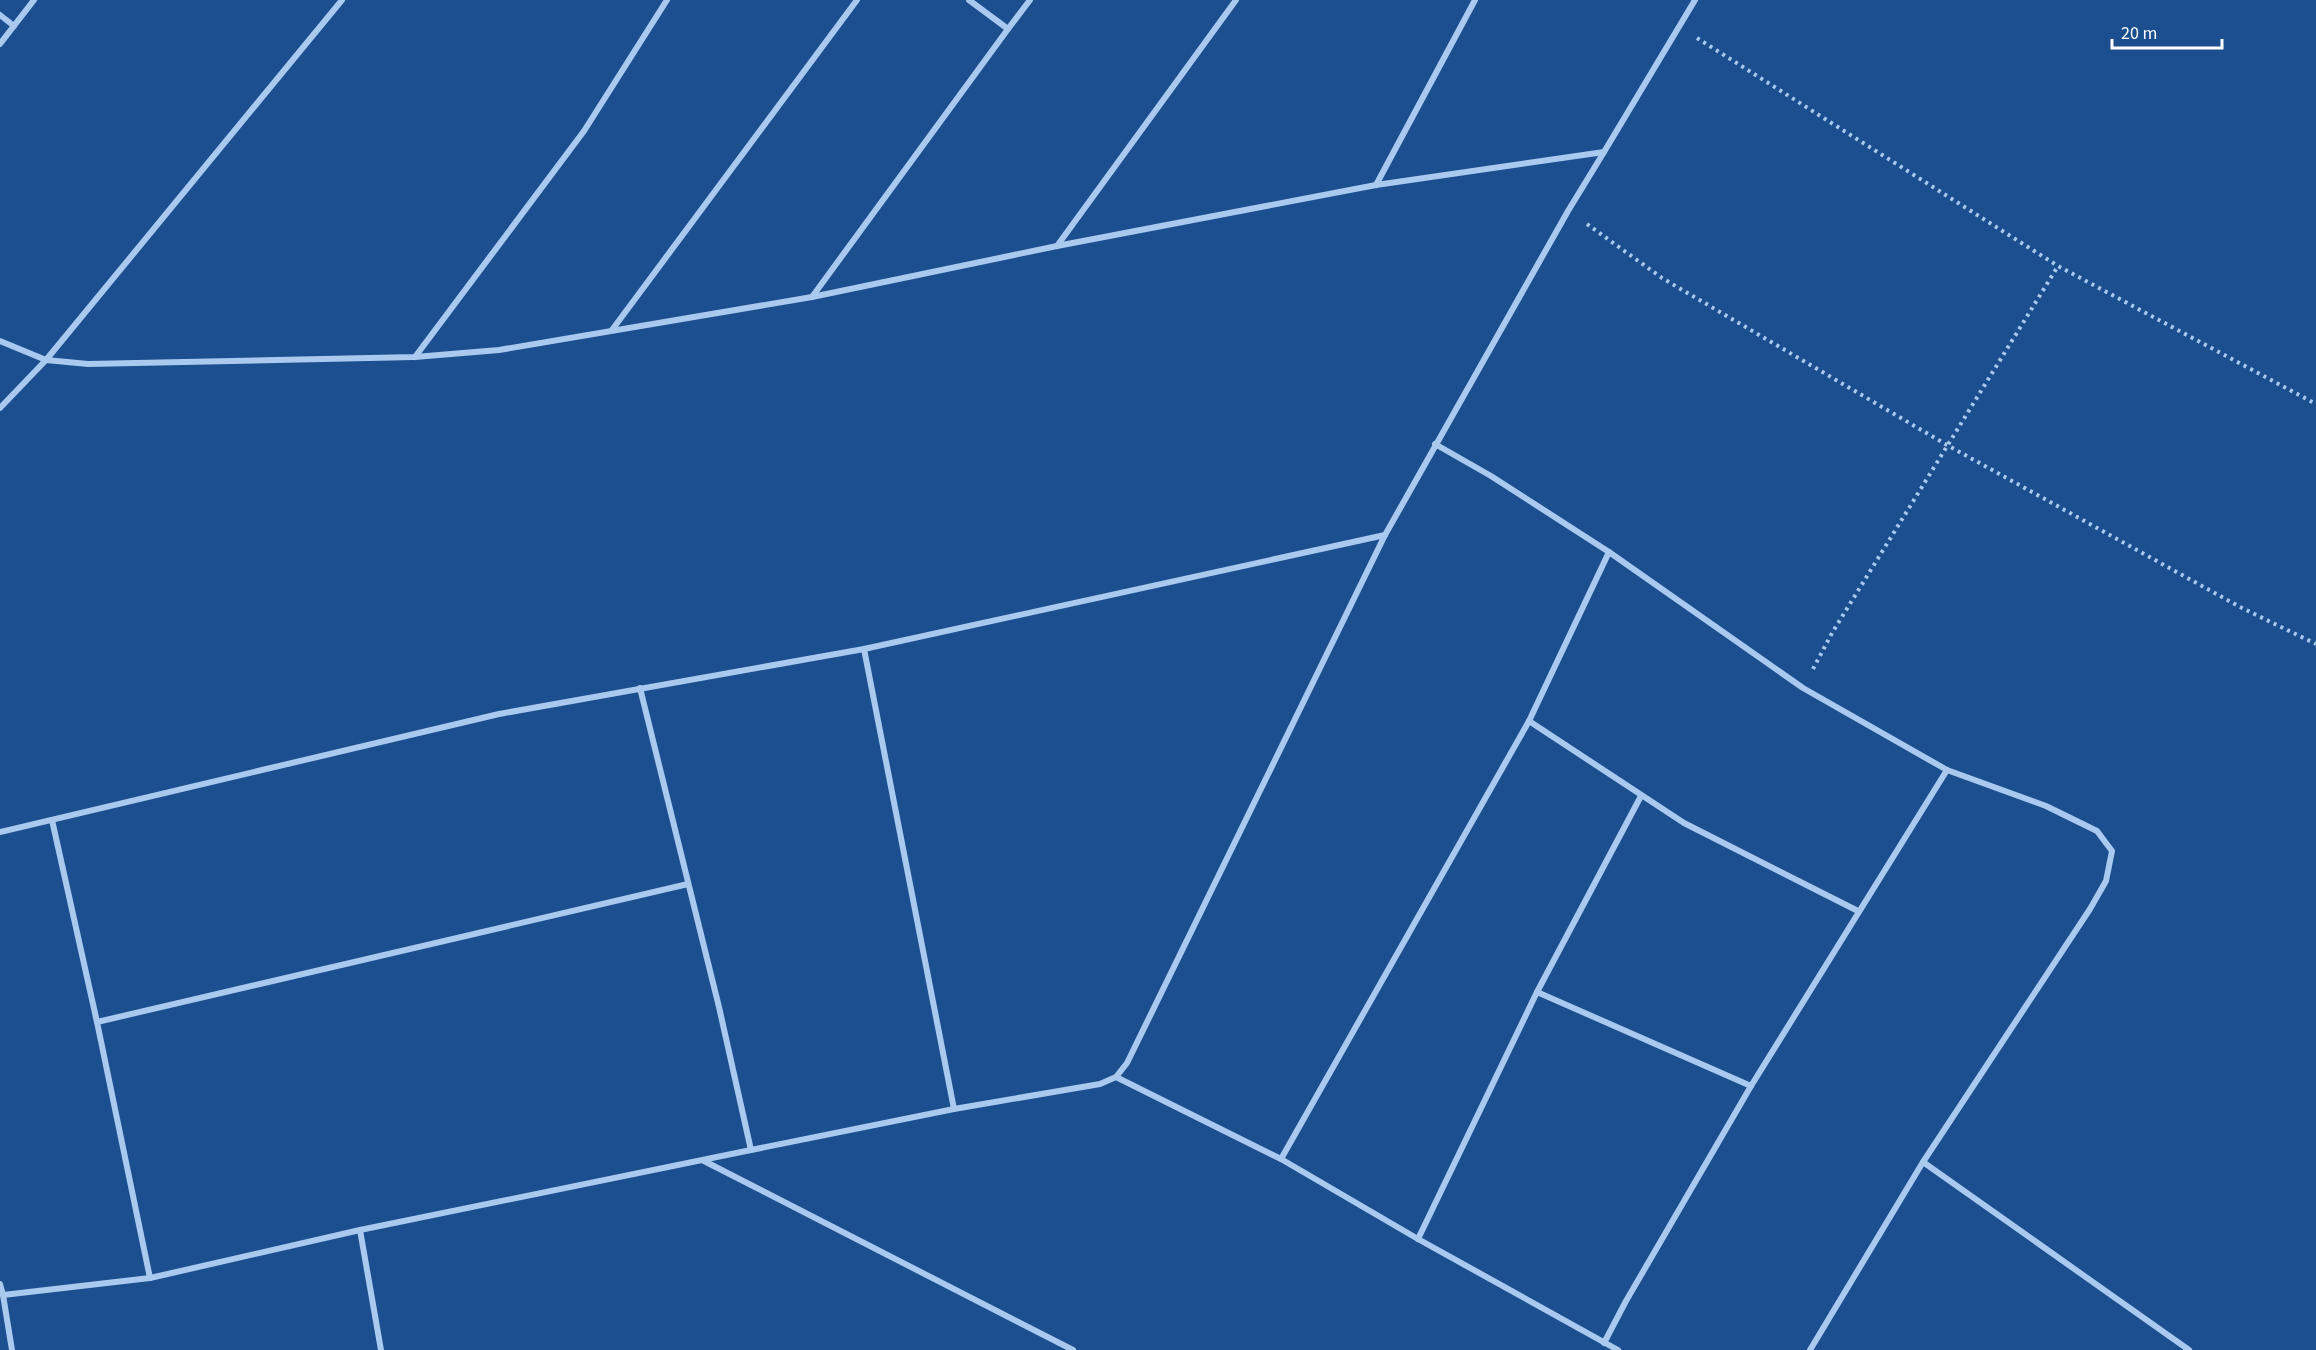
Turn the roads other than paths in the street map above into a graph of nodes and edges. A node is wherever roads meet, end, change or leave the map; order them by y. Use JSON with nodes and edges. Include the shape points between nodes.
{"nodes":[{"id":1,"x":34,"y":0,"type":"edge"},
{"id":2,"x":342,"y":0,"type":"edge"},
{"id":3,"x":668,"y":0,"type":"edge"},
{"id":4,"x":857,"y":0,"type":"edge"},
{"id":5,"x":969,"y":0,"type":"edge"},
{"id":6,"x":1029,"y":0,"type":"edge"},
{"id":7,"x":1236,"y":0,"type":"edge"},
{"id":8,"x":1475,"y":0,"type":"edge"},
{"id":9,"x":1695,"y":0,"type":"edge"},
{"id":10,"x":0,"y":15,"type":"edge"},
{"id":11,"x":14,"y":26,"type":"junction"},
{"id":12,"x":1008,"y":29,"type":"junction"},
{"id":13,"x":0,"y":44,"type":"edge"},
{"id":14,"x":1604,"y":152,"type":"junction"},
{"id":15,"x":1376,"y":186,"type":"junction"},
{"id":16,"x":1057,"y":246,"type":"junction"},
{"id":17,"x":812,"y":297,"type":"junction"},
{"id":18,"x":611,"y":330,"type":"junction"},
{"id":19,"x":0,"y":341,"type":"edge"},
{"id":20,"x":415,"y":357,"type":"junction"},
{"id":21,"x":46,"y":360,"type":"junction"},
{"id":22,"x":0,"y":408,"type":"edge"},
{"id":23,"x":1435,"y":444,"type":"junction"},
{"id":24,"x":1385,"y":535,"type":"junction"},
{"id":25,"x":1609,"y":552,"type":"junction"},
{"id":26,"x":864,"y":649,"type":"junction"},
{"id":27,"x":640,"y":688,"type":"junction"},
{"id":28,"x":1529,"y":721,"type":"junction"},
{"id":29,"x":1947,"y":770,"type":"junction"},
{"id":30,"x":1641,"y":796,"type":"junction"},
{"id":31,"x":51,"y":820,"type":"junction"},
{"id":32,"x":0,"y":832,"type":"edge"},
{"id":33,"x":688,"y":884,"type":"junction"},
{"id":34,"x":1858,"y":911,"type":"junction"},
{"id":35,"x":1537,"y":992,"type":"junction"},
{"id":36,"x":97,"y":1022,"type":"junction"},
{"id":37,"x":1116,"y":1077,"type":"junction"},
{"id":38,"x":1751,"y":1086,"type":"junction"},
{"id":39,"x":954,"y":1109,"type":"junction"},
{"id":40,"x":751,"y":1150,"type":"junction"},
{"id":41,"x":1281,"y":1159,"type":"junction"},
{"id":42,"x":704,"y":1160,"type":"junction"},
{"id":43,"x":1923,"y":1162,"type":"junction"},
{"id":44,"x":360,"y":1230,"type":"junction"},
{"id":45,"x":1418,"y":1239,"type":"junction"},
{"id":46,"x":150,"y":1278,"type":"junction"},
{"id":47,"x":0,"y":1284,"type":"edge"},
{"id":48,"x":3,"y":1295,"type":"junction"},
{"id":49,"x":1604,"y":1343,"type":"junction"},
{"id":50,"x":12,"y":1350,"type":"edge"},
{"id":51,"x":381,"y":1350,"type":"edge"},
{"id":52,"x":1073,"y":1350,"type":"edge"},
{"id":53,"x":1618,"y":1350,"type":"edge"},
{"id":54,"x":1810,"y":1350,"type":"edge"},
{"id":55,"x":2189,"y":1350,"type":"edge"}],
"edges":[{"from":1,"to":11,"type":"street"},
{"from":2,"to":21,"type":"street"},
{"from":3,"to":20,"type":"street","via":[[584,131]]},
{"from":4,"to":18,"type":"street"},
{"from":5,"to":12,"type":"street"},
{"from":6,"to":12,"type":"street"},
{"from":7,"to":16,"type":"street"},
{"from":8,"to":15,"type":"street"},
{"from":9,"to":14,"type":"street"},
{"from":10,"to":11,"type":"street"},
{"from":11,"to":13,"type":"street"},
{"from":12,"to":17,"type":"street"},
{"from":14,"to":15,"type":"street"},
{"from":14,"to":23,"type":"street"},
{"from":15,"to":16,"type":"street"},
{"from":16,"to":17,"type":"street"},
{"from":17,"to":18,"type":"street"},
{"from":18,"to":20,"type":"street","via":[[499,350]]},
{"from":19,"to":21,"type":"street"},
{"from":20,"to":21,"type":"street","via":[[88,364]]},
{"from":21,"to":22,"type":"street"},
{"from":23,"to":24,"type":"street"},
{"from":23,"to":25,"type":"street"},
{"from":24,"to":26,"type":"street"},
{"from":24,"to":37,"type":"street","via":[[1127,1063]]},
{"from":25,"to":28,"type":"street"},
{"from":25,"to":29,"type":"street","via":[[1803,688]]},
{"from":26,"to":27,"type":"street"},
{"from":26,"to":39,"type":"street"},
{"from":27,"to":31,"type":"street","via":[[499,714]]},
{"from":27,"to":33,"type":"street"},
{"from":28,"to":30,"type":"street"},
{"from":28,"to":41,"type":"street"},
{"from":29,"to":34,"type":"street"},
{"from":29,"to":43,"type":"street","via":[[2057,811],[2097,831],[2112,851],[2106,881],[2090,909]]},
{"from":30,"to":34,"type":"street","via":[[1684,823]]},
{"from":30,"to":35,"type":"street"},
{"from":31,"to":32,"type":"street"},
{"from":31,"to":36,"type":"street"},
{"from":33,"to":36,"type":"street"},
{"from":33,"to":40,"type":"street"},
{"from":34,"to":38,"type":"street"},
{"from":35,"to":38,"type":"street"},
{"from":35,"to":45,"type":"street"},
{"from":36,"to":46,"type":"street"},
{"from":37,"to":39,"type":"street","via":[[1100,1084]]},
{"from":37,"to":41,"type":"street"},
{"from":38,"to":49,"type":"street"},
{"from":39,"to":40,"type":"street"},
{"from":40,"to":42,"type":"street"},
{"from":41,"to":45,"type":"street"},
{"from":42,"to":44,"type":"street"},
{"from":42,"to":52,"type":"street"},
{"from":43,"to":54,"type":"street"},
{"from":43,"to":55,"type":"street"},
{"from":44,"to":46,"type":"street"},
{"from":44,"to":51,"type":"street"},
{"from":45,"to":49,"type":"street"},
{"from":46,"to":48,"type":"street"},
{"from":47,"to":48,"type":"street"},
{"from":48,"to":50,"type":"street"},
{"from":49,"to":53,"type":"street"}]}
